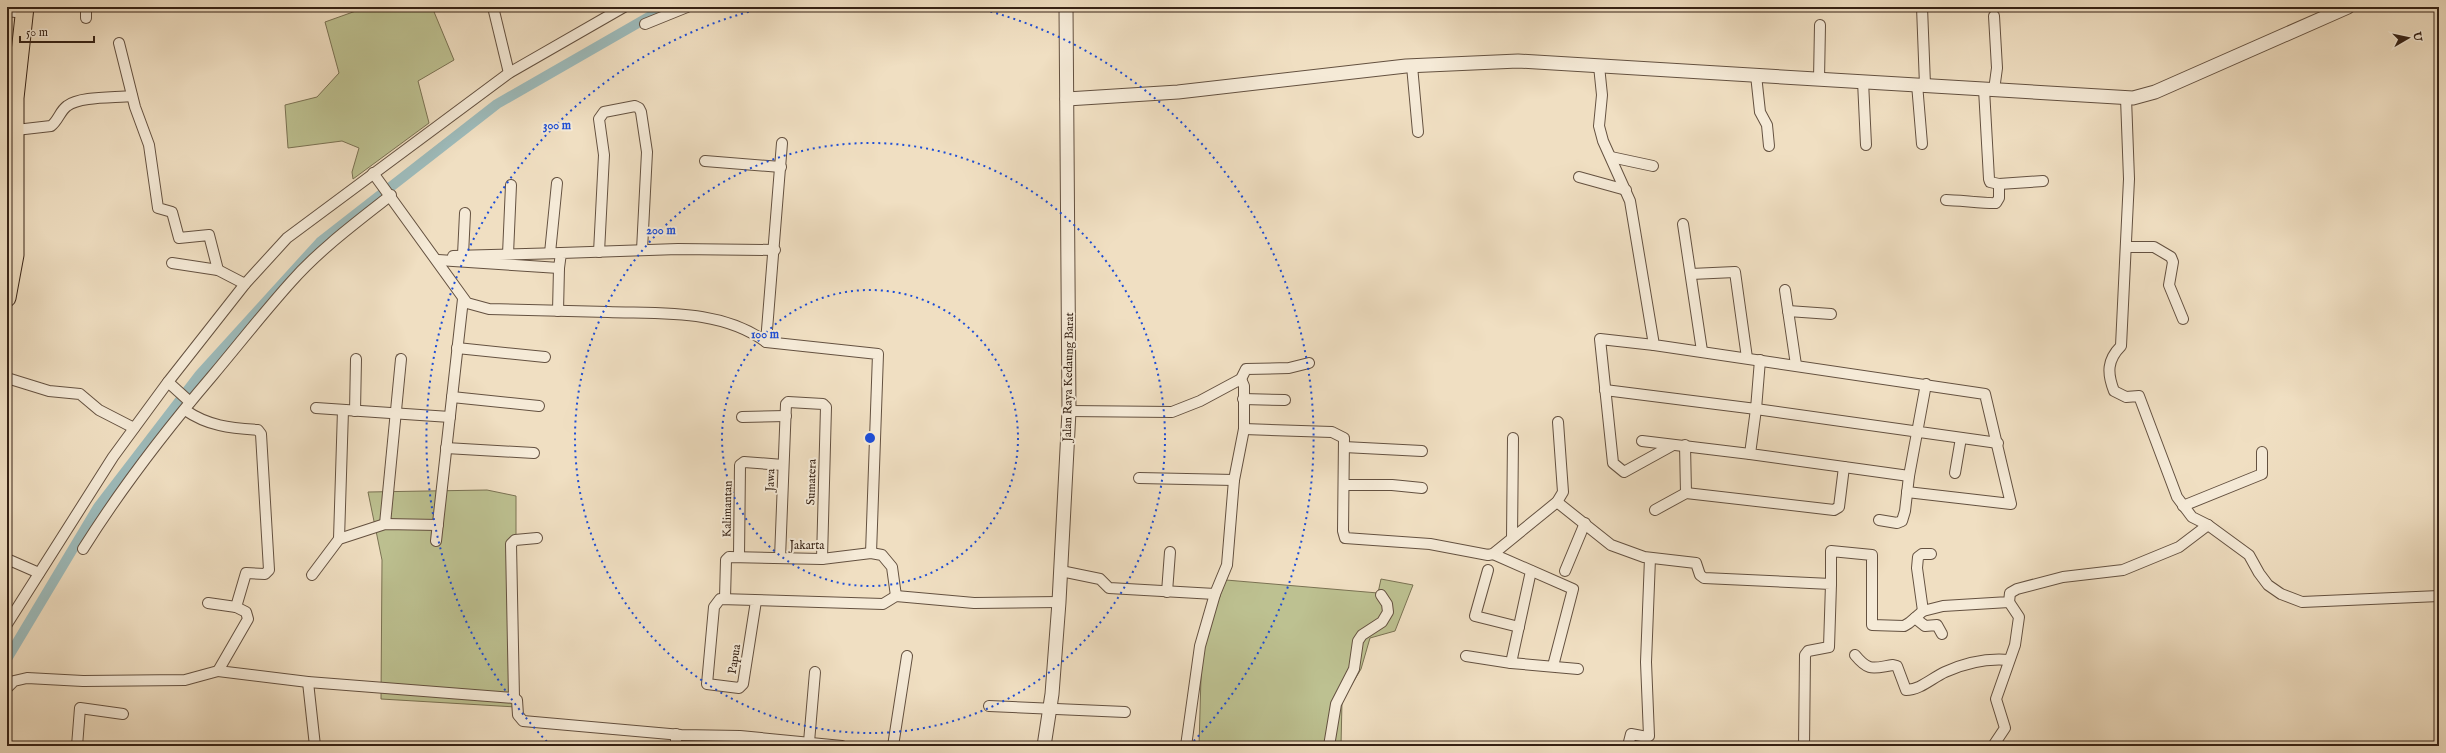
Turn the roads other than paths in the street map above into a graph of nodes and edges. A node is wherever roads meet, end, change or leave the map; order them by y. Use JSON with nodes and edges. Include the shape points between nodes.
{"nodes":[{"id":1,"x":86,"y":7,"type":"edge"},
{"id":2,"x":493,"y":7,"type":"edge"},
{"id":3,"x":624,"y":7,"type":"edge"},
{"id":4,"x":687,"y":7,"type":"edge"},
{"id":5,"x":1066,"y":7,"type":"edge"},
{"id":6,"x":1922,"y":7,"type":"edge"},
{"id":7,"x":2348,"y":7,"type":"edge"},
{"id":8,"x":25,"y":10,"type":"edge"},
{"id":9,"x":7,"y":11,"type":"edge"},
{"id":10,"x":1994,"y":16,"type":"dead end"},
{"id":11,"x":86,"y":18,"type":"dead end"},
{"id":12,"x":645,"y":24,"type":"dead end"},
{"id":13,"x":1820,"y":25,"type":"dead end"},
{"id":14,"x":119,"y":43,"type":"dead end"},
{"id":15,"x":13,"y":61,"type":"edge"},
{"id":16,"x":1412,"y":66,"type":"junction"},
{"id":17,"x":1599,"y":66,"type":"junction"},
{"id":18,"x":509,"y":73,"type":"junction"},
{"id":19,"x":1756,"y":75,"type":"junction"},
{"id":20,"x":1819,"y":78,"type":"junction"},
{"id":21,"x":1862,"y":81,"type":"junction"},
{"id":22,"x":1921,"y":84,"type":"junction"},
{"id":23,"x":1989,"y":90,"type":"junction"},
{"id":24,"x":132,"y":96,"type":"junction"},
{"id":25,"x":2126,"y":98,"type":"junction"},
{"id":26,"x":1067,"y":99,"type":"junction"},
{"id":27,"x":16,"y":130,"type":"junction"},
{"id":28,"x":1418,"y":132,"type":"dead end"},
{"id":29,"x":782,"y":143,"type":"dead end"},
{"id":30,"x":1922,"y":144,"type":"dead end"},
{"id":31,"x":1866,"y":145,"type":"dead end"},
{"id":32,"x":1770,"y":146,"type":"dead end"},
{"id":33,"x":1611,"y":157,"type":"junction"},
{"id":34,"x":705,"y":161,"type":"dead end"},
{"id":35,"x":1653,"y":166,"type":"dead end"},
{"id":36,"x":781,"y":167,"type":"junction"},
{"id":37,"x":374,"y":174,"type":"junction"},
{"id":38,"x":1579,"y":177,"type":"dead end"},
{"id":39,"x":2043,"y":181,"type":"dead end"},
{"id":40,"x":556,"y":183,"type":"dead end"},
{"id":41,"x":1999,"y":184,"type":"junction"},
{"id":42,"x":511,"y":185,"type":"dead end"},
{"id":43,"x":1626,"y":190,"type":"junction"},
{"id":44,"x":390,"y":194,"type":"junction"},
{"id":45,"x":1946,"y":200,"type":"dead end"},
{"id":46,"x":465,"y":213,"type":"dead end"},
{"id":47,"x":1683,"y":224,"type":"dead end"},
{"id":48,"x":2126,"y":247,"type":"junction"},
{"id":49,"x":642,"y":250,"type":"junction"},
{"id":50,"x":776,"y":250,"type":"junction"},
{"id":51,"x":599,"y":252,"type":"junction"},
{"id":52,"x":550,"y":253,"type":"junction"},
{"id":53,"x":561,"y":253,"type":"junction"},
{"id":54,"x":508,"y":254,"type":"junction"},
{"id":55,"x":463,"y":255,"type":"junction"},
{"id":56,"x":436,"y":258,"type":"junction"},
{"id":57,"x":172,"y":263,"type":"dead end"},
{"id":58,"x":559,"y":268,"type":"junction"},
{"id":59,"x":218,"y":270,"type":"junction"},
{"id":60,"x":1691,"y":274,"type":"junction"},
{"id":61,"x":245,"y":284,"type":"junction"},
{"id":62,"x":1785,"y":290,"type":"dead end"},
{"id":63,"x":7,"y":298,"type":"edge"},
{"id":64,"x":463,"y":299,"type":"junction"},
{"id":65,"x":558,"y":311,"type":"junction"},
{"id":66,"x":1788,"y":311,"type":"junction"},
{"id":67,"x":1831,"y":314,"type":"dead end"},
{"id":68,"x":2183,"y":319,"type":"dead end"},
{"id":69,"x":766,"y":342,"type":"junction"},
{"id":70,"x":1654,"y":345,"type":"junction"},
{"id":71,"x":458,"y":348,"type":"junction"},
{"id":72,"x":1702,"y":351,"type":"junction"},
{"id":73,"x":545,"y":357,"type":"dead end"},
{"id":74,"x":1746,"y":358,"type":"junction"},
{"id":75,"x":356,"y":359,"type":"dead end"},
{"id":76,"x":401,"y":360,"type":"dead end"},
{"id":77,"x":1760,"y":360,"type":"junction"},
{"id":78,"x":1308,"y":363,"type":"dead end"},
{"id":79,"x":1796,"y":365,"type":"junction"},
{"id":80,"x":7,"y":378,"type":"edge"},
{"id":81,"x":1241,"y":378,"type":"junction"},
{"id":82,"x":169,"y":383,"type":"junction"},
{"id":83,"x":1926,"y":384,"type":"junction"},
{"id":84,"x":1605,"y":390,"type":"junction"},
{"id":85,"x":452,"y":397,"type":"junction"},
{"id":86,"x":1243,"y":399,"type":"junction"},
{"id":87,"x":1285,"y":400,"type":"dead end"},
{"id":88,"x":186,"y":403,"type":"junction"},
{"id":89,"x":787,"y":403,"type":"joint"},
{"id":90,"x":539,"y":406,"type":"dead end"},
{"id":91,"x":316,"y":408,"type":"dead end"},
{"id":92,"x":1756,"y":409,"type":"junction"},
{"id":93,"x":343,"y":410,"type":"junction"},
{"id":94,"x":355,"y":411,"type":"junction"},
{"id":95,"x":1069,"y":411,"type":"junction"},
{"id":96,"x":397,"y":414,"type":"junction"},
{"id":97,"x":786,"y":416,"type":"junction"},
{"id":98,"x":450,"y":417,"type":"junction"},
{"id":99,"x":742,"y":417,"type":"dead end"},
{"id":100,"x":1558,"y":422,"type":"dead end"},
{"id":101,"x":134,"y":428,"type":"junction"},
{"id":102,"x":1244,"y":429,"type":"junction"},
{"id":103,"x":1918,"y":431,"type":"junction"},
{"id":104,"x":1513,"y":438,"type":"dead end"},
{"id":105,"x":1961,"y":438,"type":"junction"},
{"id":106,"x":1642,"y":441,"type":"dead end"},
{"id":107,"x":1998,"y":443,"type":"junction"},
{"id":108,"x":1673,"y":445,"type":"junction"},
{"id":109,"x":1685,"y":445,"type":"junction"},
{"id":110,"x":1344,"y":447,"type":"junction"},
{"id":111,"x":446,"y":448,"type":"junction"},
{"id":112,"x":1422,"y":450,"type":"dead end"},
{"id":113,"x":2262,"y":452,"type":"dead end"},
{"id":114,"x":534,"y":453,"type":"dead end"},
{"id":115,"x":1750,"y":454,"type":"junction"},
{"id":116,"x":783,"y":465,"type":"junction"},
{"id":117,"x":1844,"y":467,"type":"junction"},
{"id":118,"x":1956,"y":473,"type":"dead end"},
{"id":119,"x":1909,"y":476,"type":"junction"},
{"id":120,"x":1139,"y":478,"type":"dead end"},
{"id":121,"x":1234,"y":480,"type":"junction"},
{"id":122,"x":1344,"y":485,"type":"junction"},
{"id":123,"x":1422,"y":488,"type":"dead end"},
{"id":124,"x":1907,"y":492,"type":"junction"},
{"id":125,"x":1686,"y":493,"type":"junction"},
{"id":126,"x":1557,"y":502,"type":"junction"},
{"id":127,"x":2183,"y":506,"type":"junction"},
{"id":128,"x":1655,"y":510,"type":"dead end"},
{"id":129,"x":1879,"y":520,"type":"dead end"},
{"id":130,"x":1585,"y":523,"type":"junction"},
{"id":131,"x":385,"y":524,"type":"junction"},
{"id":132,"x":438,"y":525,"type":"junction"},
{"id":133,"x":2208,"y":525,"type":"junction"},
{"id":134,"x":537,"y":538,"type":"dead end"},
{"id":135,"x":1512,"y":538,"type":"junction"},
{"id":136,"x":339,"y":539,"type":"junction"},
{"id":137,"x":436,"y":541,"type":"dead end"},
{"id":138,"x":84,"y":549,"type":"dead end"},
{"id":139,"x":1170,"y":552,"type":"dead end"},
{"id":140,"x":870,"y":553,"type":"junction"},
{"id":141,"x":1493,"y":554,"type":"junction"},
{"id":142,"x":1931,"y":554,"type":"dead end"},
{"id":143,"x":739,"y":556,"type":"junction"},
{"id":144,"x":780,"y":558,"type":"junction"},
{"id":145,"x":1650,"y":558,"type":"junction"},
{"id":146,"x":7,"y":559,"type":"edge"},
{"id":147,"x":822,"y":559,"type":"junction"},
{"id":148,"x":1488,"y":570,"type":"dead end"},
{"id":149,"x":1061,"y":571,"type":"junction"},
{"id":150,"x":1531,"y":571,"type":"junction"},
{"id":151,"x":1565,"y":571,"type":"dead end"},
{"id":152,"x":39,"y":573,"type":"junction"},
{"id":153,"x":312,"y":575,"type":"dead end"},
{"id":154,"x":1831,"y":584,"type":"junction"},
{"id":155,"x":1167,"y":592,"type":"junction"},
{"id":156,"x":1215,"y":594,"type":"junction"},
{"id":157,"x":1381,"y":595,"type":"dead end"},
{"id":158,"x":896,"y":596,"type":"junction"},
{"id":159,"x":2439,"y":596,"type":"edge"},
{"id":160,"x":725,"y":598,"type":"junction"},
{"id":161,"x":756,"y":601,"type":"junction"},
{"id":162,"x":1059,"y":602,"type":"junction"},
{"id":163,"x":2009,"y":602,"type":"junction"},
{"id":164,"x":208,"y":603,"type":"dead end"},
{"id":165,"x":236,"y":607,"type":"junction"},
{"id":166,"x":1919,"y":614,"type":"junction"},
{"id":167,"x":7,"y":624,"type":"edge"},
{"id":168,"x":1519,"y":627,"type":"junction"},
{"id":169,"x":1942,"y":634,"type":"dead end"},
{"id":170,"x":1855,"y":655,"type":"dead end"},
{"id":171,"x":907,"y":656,"type":"dead end"},
{"id":172,"x":1466,"y":656,"type":"dead end"},
{"id":173,"x":2009,"y":660,"type":"junction"},
{"id":174,"x":1511,"y":663,"type":"junction"},
{"id":175,"x":1553,"y":666,"type":"junction"},
{"id":176,"x":1578,"y":669,"type":"dead end"},
{"id":177,"x":218,"y":671,"type":"junction"},
{"id":178,"x":814,"y":672,"type":"dead end"},
{"id":179,"x":308,"y":682,"type":"junction"},
{"id":180,"x":7,"y":688,"type":"edge"},
{"id":181,"x":514,"y":698,"type":"junction"},
{"id":182,"x":989,"y":706,"type":"dead end"},
{"id":183,"x":1050,"y":708,"type":"junction"},
{"id":184,"x":1125,"y":712,"type":"dead end"},
{"id":185,"x":123,"y":714,"type":"dead end"},
{"id":186,"x":676,"y":734,"type":"junction"},
{"id":187,"x":809,"y":742,"type":"junction"},
{"id":188,"x":759,"y":743,"type":"edge"},
{"id":189,"x":77,"y":746,"type":"edge"},
{"id":190,"x":315,"y":746,"type":"edge"},
{"id":191,"x":676,"y":746,"type":"edge"},
{"id":192,"x":842,"y":746,"type":"edge"},
{"id":193,"x":893,"y":746,"type":"edge"},
{"id":194,"x":1044,"y":746,"type":"edge"},
{"id":195,"x":1186,"y":746,"type":"edge"},
{"id":196,"x":1329,"y":746,"type":"edge"},
{"id":197,"x":1628,"y":746,"type":"edge"},
{"id":198,"x":1804,"y":746,"type":"edge"},
{"id":199,"x":1993,"y":746,"type":"edge"}],
"edges":[{"from":1,"to":11,"type":"street"},
{"from":2,"to":18,"type":"street"},
{"from":3,"to":18,"type":"street"},
{"from":4,"to":12,"type":"street"},
{"from":5,"to":26,"type":"street","name":"Jalan Raya Kedaung Barat"},
{"from":6,"to":22,"type":"street"},
{"from":7,"to":25,"type":"street","via":[[2155,92]]},
{"from":8,"to":9,"type":"street"},
{"from":8,"to":15,"type":"main road"},
{"from":10,"to":23,"type":"street","via":[[1997,68]]},
{"from":13,"to":20,"type":"street"},
{"from":14,"to":24,"type":"street"},
{"from":15,"to":27,"type":"main road"},
{"from":16,"to":17,"type":"street","via":[[1518,61]]},
{"from":16,"to":26,"type":"street","via":[[1178,92]]},
{"from":16,"to":28,"type":"street"},
{"from":17,"to":19,"type":"street"},
{"from":17,"to":33,"type":"street","via":[[1602,95],[1599,126]]},
{"from":18,"to":37,"type":"street"},
{"from":19,"to":20,"type":"street"},
{"from":19,"to":32,"type":"street","via":[[1760,112],[1767,124]]},
{"from":20,"to":21,"type":"street"},
{"from":21,"to":22,"type":"street"},
{"from":21,"to":31,"type":"street"},
{"from":22,"to":23,"type":"street"},
{"from":22,"to":30,"type":"street"},
{"from":23,"to":25,"type":"street"},
{"from":23,"to":41,"type":"street","via":[[1989,179]]},
{"from":24,"to":27,"type":"street","via":[[83,100],[65,107],[51,126]]},
{"from":24,"to":59,"type":"street","via":[[149,145],[158,208],[172,212],[179,238],[208,235]]},
{"from":25,"to":48,"type":"street","via":[[2129,179]]},
{"from":26,"to":95,"type":"street","name":"Jalan Raya Kedaung Barat"},
{"from":27,"to":63,"type":"main road","via":[[15,255]]},
{"from":29,"to":36,"type":"street"},
{"from":33,"to":35,"type":"street"},
{"from":33,"to":43,"type":"street"},
{"from":34,"to":36,"type":"street"},
{"from":36,"to":50,"type":"street"},
{"from":37,"to":44,"type":"street"},
{"from":37,"to":61,"type":"street","via":[[288,238]]},
{"from":38,"to":43,"type":"street"},
{"from":39,"to":41,"type":"street"},
{"from":40,"to":52,"type":"street"},
{"from":41,"to":45,"type":"street","via":[[1999,198],[1994,204]]},
{"from":42,"to":54,"type":"street"},
{"from":43,"to":70,"type":"street","via":[[1634,218]]},
{"from":44,"to":56,"type":"street"},
{"from":44,"to":88,"type":"street","via":[[291,281]]},
{"from":46,"to":55,"type":"street"},
{"from":47,"to":60,"type":"street"},
{"from":48,"to":68,"type":"street","via":[[2154,247],[2171,257],[2173,262],[2169,285]]},
{"from":48,"to":127,"type":"street","via":[[2122,346],[2110,360],[2110,380],[2114,391],[2126,397],[2139,396],[2177,497]]},
{"from":49,"to":50,"type":"street"},
{"from":49,"to":51,"type":"street"},
{"from":49,"to":51,"type":"street","via":[[647,152],[641,112],[635,106],[604,112],[599,119],[604,155]]},
{"from":50,"to":69,"type":"street"},
{"from":51,"to":53,"type":"street"},
{"from":52,"to":53,"type":"street"},
{"from":52,"to":54,"type":"street"},
{"from":53,"to":58,"type":"street"},
{"from":54,"to":55,"type":"street"},
{"from":55,"to":56,"type":"street"},
{"from":56,"to":58,"type":"street"},
{"from":56,"to":64,"type":"street"},
{"from":57,"to":59,"type":"street"},
{"from":58,"to":65,"type":"street"},
{"from":59,"to":61,"type":"street"},
{"from":60,"to":72,"type":"street"},
{"from":60,"to":74,"type":"street","via":[[1734,272]]},
{"from":61,"to":82,"type":"street"},
{"from":62,"to":66,"type":"street"},
{"from":64,"to":65,"type":"street","via":[[467,303],[489,308]]},
{"from":64,"to":71,"type":"street"},
{"from":65,"to":69,"type":"street","via":[[686,315],[726,322],[757,335]]},
{"from":66,"to":67,"type":"street"},
{"from":66,"to":79,"type":"street"},
{"from":69,"to":140,"type":"street","via":[[878,354]]},
{"from":70,"to":72,"type":"street"},
{"from":70,"to":84,"type":"street","via":[[1600,339]]},
{"from":71,"to":73,"type":"street"},
{"from":71,"to":85,"type":"street"},
{"from":72,"to":74,"type":"street"},
{"from":74,"to":77,"type":"street"},
{"from":75,"to":94,"type":"street"},
{"from":76,"to":96,"type":"street"},
{"from":77,"to":79,"type":"street"},
{"from":77,"to":92,"type":"street"},
{"from":78,"to":81,"type":"street","via":[[1289,368],[1246,369]]},
{"from":79,"to":83,"type":"street"},
{"from":80,"to":101,"type":"street","via":[[49,390],[80,394],[99,410]]},
{"from":81,"to":86,"type":"street","via":[[1244,386]]},
{"from":81,"to":95,"type":"street","via":[[1200,401],[1172,412]]},
{"from":82,"to":88,"type":"street"},
{"from":82,"to":101,"type":"street"},
{"from":83,"to":103,"type":"street"},
{"from":83,"to":107,"type":"street","via":[[1985,394]]},
{"from":84,"to":92,"type":"street"},
{"from":84,"to":108,"type":"street","via":[[1613,463],[1624,472]]},
{"from":85,"to":90,"type":"street"},
{"from":85,"to":98,"type":"street"},
{"from":86,"to":87,"type":"street"},
{"from":86,"to":102,"type":"street"},
{"from":88,"to":138,"type":"street","via":[[113,502]]},
{"from":88,"to":165,"type":"street","via":[[206,422],[223,427],[258,430],[261,434],[270,570],[265,574],[246,574]]},
{"from":89,"to":97,"type":"street","name":"Jawa"},
{"from":89,"to":147,"type":"street","name":"Sumatera","via":[[825,405]]},
{"from":91,"to":93,"type":"street"},
{"from":92,"to":103,"type":"street"},
{"from":92,"to":115,"type":"street"},
{"from":93,"to":94,"type":"street"},
{"from":93,"to":136,"type":"street"},
{"from":94,"to":96,"type":"street"},
{"from":95,"to":149,"type":"street","name":"Jalan Raya Kedaung Barat"},
{"from":96,"to":98,"type":"street"},
{"from":96,"to":131,"type":"street"},
{"from":97,"to":99,"type":"street"},
{"from":97,"to":116,"type":"street","name":"Jawa"},
{"from":98,"to":111,"type":"street"},
{"from":100,"to":126,"type":"street","via":[[1563,490]]},
{"from":101,"to":152,"type":"street","via":[[102,472]]},
{"from":102,"to":110,"type":"street","via":[[1332,432],[1344,438]]},
{"from":102,"to":121,"type":"street"},
{"from":103,"to":105,"type":"street"},
{"from":103,"to":119,"type":"street"},
{"from":104,"to":135,"type":"street"},
{"from":105,"to":107,"type":"street"},
{"from":105,"to":118,"type":"street"},
{"from":106,"to":108,"type":"street"},
{"from":107,"to":124,"type":"street","via":[[2011,504]]},
{"from":108,"to":109,"type":"street"},
{"from":109,"to":115,"type":"street"},
{"from":109,"to":125,"type":"street"},
{"from":110,"to":112,"type":"street"},
{"from":110,"to":122,"type":"street"},
{"from":111,"to":114,"type":"street"},
{"from":111,"to":132,"type":"street"},
{"from":113,"to":127,"type":"street","via":[[2262,474]]},
{"from":115,"to":117,"type":"street"},
{"from":116,"to":143,"type":"street","name":"Kalimantan","via":[[742,463]]},
{"from":116,"to":144,"type":"street","name":"Jawa"},
{"from":117,"to":119,"type":"street"},
{"from":117,"to":125,"type":"street","via":[[1839,507],[1834,510]]},
{"from":119,"to":124,"type":"street"},
{"from":120,"to":121,"type":"street"},
{"from":121,"to":156,"type":"street","via":[[1227,565]]},
{"from":122,"to":123,"type":"street"},
{"from":122,"to":141,"type":"street","via":[[1345,538],[1430,544]]},
{"from":124,"to":129,"type":"street","via":[[1902,521],[1897,523]]},
{"from":125,"to":128,"type":"street"},
{"from":126,"to":130,"type":"street"},
{"from":126,"to":135,"type":"street"},
{"from":127,"to":133,"type":"street","via":[[2192,517]]},
{"from":130,"to":145,"type":"street","via":[[1611,545]]},
{"from":130,"to":151,"type":"street"},
{"from":131,"to":132,"type":"street"},
{"from":131,"to":136,"type":"street"},
{"from":132,"to":137,"type":"street"},
{"from":133,"to":159,"type":"street","via":[[2250,554],[2256,569],[2268,585],[2281,594],[2302,602]]},
{"from":133,"to":163,"type":"street","via":[[2179,547],[2123,570],[2063,577],[2017,588],[2010,593]]},
{"from":134,"to":181,"type":"street","via":[[515,540],[511,544]]},
{"from":135,"to":141,"type":"street"},
{"from":136,"to":153,"type":"street"},
{"from":139,"to":155,"type":"street"},
{"from":140,"to":147,"type":"street","name":"Jakarta"},
{"from":140,"to":158,"type":"street","via":[[882,555],[892,567]]},
{"from":141,"to":150,"type":"street"},
{"from":142,"to":166,"type":"street","via":[[1922,554],[1917,563]]},
{"from":143,"to":144,"type":"street","name":"Jakarta"},
{"from":143,"to":160,"type":"street","via":[[726,560]]},
{"from":144,"to":147,"type":"street","name":"Jakarta"},
{"from":145,"to":154,"type":"street","via":[[1696,563],[1700,575],[1704,578]]},
{"from":145,"to":197,"type":"street","via":[[1646,662],[1649,736],[1631,734]]},
{"from":146,"to":152,"type":"street"},
{"from":148,"to":168,"type":"street","via":[[1475,616]]},
{"from":149,"to":155,"type":"street","via":[[1100,579],[1108,588]]},
{"from":149,"to":162,"type":"street","name":"Jalan Raya Kedaung Barat"},
{"from":150,"to":168,"type":"street"},
{"from":150,"to":175,"type":"street","via":[[1573,589]]},
{"from":152,"to":167,"type":"street"},
{"from":154,"to":166,"type":"street","via":[[1830,552],[1872,555],[1872,625],[1904,626]]},
{"from":154,"to":198,"type":"street","via":[[1829,647],[1808,651],[1805,655]]},
{"from":155,"to":156,"type":"street"},
{"from":156,"to":195,"type":"street","via":[[1200,646]]},
{"from":157,"to":196,"type":"street","via":[[1387,604],[1388,612],[1382,622],[1362,634],[1358,641],[1354,670],[1336,704]]},
{"from":158,"to":161,"type":"street","via":[[883,604]]},
{"from":158,"to":162,"type":"street","via":[[974,603]]},
{"from":160,"to":161,"type":"street"},
{"from":160,"to":161,"type":"street","name":"Papua","via":[[720,599],[714,607],[707,684],[738,688],[743,684]]},
{"from":162,"to":183,"type":"street","name":"Jalan Raya Kedaung Barat"},
{"from":163,"to":166,"type":"street","via":[[1947,605]]},
{"from":163,"to":173,"type":"street","via":[[2019,617],[2015,645]]},
{"from":164,"to":165,"type":"street"},
{"from":165,"to":177,"type":"street","via":[[246,612],[248,619]]},
{"from":166,"to":169,"type":"street","via":[[1925,626],[1937,625]]},
{"from":168,"to":174,"type":"street"},
{"from":170,"to":173,"type":"street","via":[[1864,666],[1870,668],[1897,666],[1906,690],[1913,690],[1946,672],[1978,661],[1992,658]]},
{"from":171,"to":193,"type":"street"},
{"from":172,"to":174,"type":"street"},
{"from":173,"to":199,"type":"street","via":[[1996,699],[2004,728]]},
{"from":174,"to":175,"type":"street"},
{"from":175,"to":176,"type":"street"},
{"from":177,"to":179,"type":"street"},
{"from":177,"to":180,"type":"street","via":[[186,680],[83,681],[27,678],[14,681]]},
{"from":178,"to":187,"type":"street"},
{"from":179,"to":181,"type":"street"},
{"from":179,"to":190,"type":"street"},
{"from":181,"to":186,"type":"street","via":[[517,700],[518,715],[523,721]]},
{"from":182,"to":183,"type":"street"},
{"from":183,"to":184,"type":"street"},
{"from":183,"to":194,"type":"street","name":"Jalan Raya Kedaung Barat"},
{"from":185,"to":189,"type":"street","via":[[80,708]]},
{"from":186,"to":188,"type":"street","via":[[740,736]]},
{"from":186,"to":191,"type":"street"},
{"from":187,"to":188,"type":"street"},
{"from":187,"to":192,"type":"street"}]}
